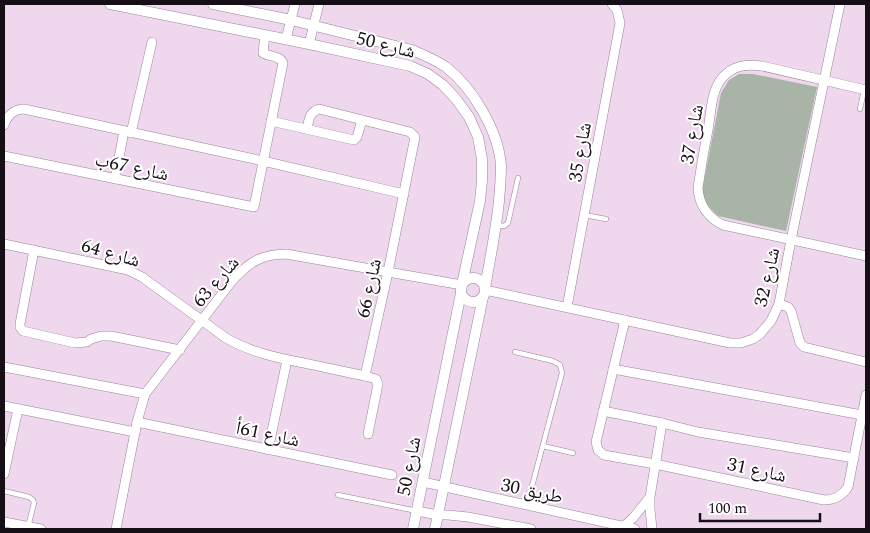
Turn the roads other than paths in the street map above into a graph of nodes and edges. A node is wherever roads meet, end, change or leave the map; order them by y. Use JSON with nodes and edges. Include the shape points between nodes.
{"nodes":[{"id":1,"x":110,"y":4,"type":"edge"},
{"id":2,"x":213,"y":4,"type":"edge"},
{"id":3,"x":296,"y":4,"type":"edge"},
{"id":4,"x":319,"y":4,"type":"edge"},
{"id":5,"x":612,"y":4,"type":"edge"},
{"id":6,"x":840,"y":4,"type":"edge"},
{"id":7,"x":291,"y":20,"type":"junction"},
{"id":8,"x":314,"y":26,"type":"junction"},
{"id":9,"x":265,"y":35,"type":"junction"},
{"id":10,"x":286,"y":39,"type":"junction"},
{"id":11,"x":152,"y":42,"type":"dead end"},
{"id":12,"x":309,"y":44,"type":"junction"},
{"id":13,"x":824,"y":80,"type":"junction"},
{"id":14,"x":865,"y":90,"type":"edge"},
{"id":15,"x":860,"y":109,"type":"dead end"},
{"id":16,"x":362,"y":120,"type":"junction"},
{"id":17,"x":271,"y":121,"type":"junction"},
{"id":18,"x":4,"y":125,"type":"edge"},
{"id":19,"x":307,"y":130,"type":"junction"},
{"id":20,"x":127,"y":132,"type":"junction"},
{"id":21,"x":4,"y":156,"type":"edge"},
{"id":22,"x":263,"y":162,"type":"junction"},
{"id":23,"x":518,"y":178,"type":"dead end"},
{"id":24,"x":115,"y":179,"type":"junction"},
{"id":25,"x":404,"y":194,"type":"junction"},
{"id":26,"x":584,"y":216,"type":"junction"},
{"id":27,"x":606,"y":219,"type":"dead end"},
{"id":28,"x":496,"y":225,"type":"junction"},
{"id":29,"x":791,"y":240,"type":"junction"},
{"id":30,"x":4,"y":244,"type":"edge"},
{"id":31,"x":34,"y":250,"type":"junction"},
{"id":32,"x":866,"y":256,"type":"edge"},
{"id":33,"x":388,"y":272,"type":"junction"},
{"id":34,"x":462,"y":287,"type":"junction"},
{"id":35,"x":484,"y":292,"type":"junction"},
{"id":36,"x":779,"y":304,"type":"junction"},
{"id":37,"x":567,"y":308,"type":"junction"},
{"id":38,"x":202,"y":320,"type":"junction"},
{"id":39,"x":625,"y":320,"type":"junction"},
{"id":40,"x":180,"y":350,"type":"junction"},
{"id":41,"x":515,"y":352,"type":"dead end"},
{"id":42,"x":287,"y":360,"type":"junction"},
{"id":43,"x":866,"y":362,"type":"edge"},
{"id":44,"x":4,"y":367,"type":"edge"},
{"id":45,"x":613,"y":369,"type":"junction"},
{"id":46,"x":365,"y":376,"type":"junction"},
{"id":47,"x":145,"y":394,"type":"junction"},
{"id":48,"x":866,"y":395,"type":"edge"},
{"id":49,"x":4,"y":406,"type":"edge"},
{"id":50,"x":18,"y":409,"type":"junction"},
{"id":51,"x":603,"y":411,"type":"junction"},
{"id":52,"x":862,"y":416,"type":"junction"},
{"id":53,"x":137,"y":422,"type":"junction"},
{"id":54,"x":662,"y":423,"type":"junction"},
{"id":55,"x":135,"y":432,"type":"junction"},
{"id":56,"x":368,"y":434,"type":"dead end"},
{"id":57,"x":543,"y":446,"type":"junction"},
{"id":58,"x":268,"y":450,"type":"junction"},
{"id":59,"x":574,"y":453,"type":"dead end"},
{"id":60,"x":854,"y":458,"type":"junction"},
{"id":61,"x":656,"y":464,"type":"junction"},
{"id":62,"x":4,"y":474,"type":"edge"},
{"id":63,"x":392,"y":475,"type":"dead end"},
{"id":64,"x":423,"y":482,"type":"junction"},
{"id":65,"x":444,"y":486,"type":"junction"},
{"id":66,"x":4,"y":491,"type":"edge"},
{"id":67,"x":338,"y":496,"type":"dead end"},
{"id":68,"x":650,"y":498,"type":"junction"},
{"id":69,"x":527,"y":506,"type":"junction"},
{"id":70,"x":417,"y":511,"type":"junction"},
{"id":71,"x":438,"y":515,"type":"junction"},
{"id":72,"x":4,"y":522,"type":"edge"},
{"id":73,"x":28,"y":527,"type":"junction"},
{"id":74,"x":623,"y":527,"type":"junction"},
{"id":75,"x":41,"y":529,"type":"edge"},
{"id":76,"x":116,"y":529,"type":"edge"},
{"id":77,"x":413,"y":529,"type":"edge"},
{"id":78,"x":434,"y":529,"type":"edge"},
{"id":79,"x":531,"y":529,"type":"edge"},
{"id":80,"x":635,"y":529,"type":"edge"},
{"id":81,"x":652,"y":529,"type":"edge"}],
"edges":[{"from":1,"to":9,"type":"street","name":"شارع 50"},
{"from":2,"to":7,"type":"street","name":"شارع 50"},
{"from":3,"to":7,"type":"street"},
{"from":4,"to":8,"type":"street"},
{"from":5,"to":26,"type":"street","name":"شارع 35","via":[[620,22]]},
{"from":6,"to":13,"type":"street","name":"شارع 32"},
{"from":7,"to":8,"type":"street","name":"شارع 50"},
{"from":7,"to":10,"type":"street"},
{"from":8,"to":12,"type":"street"},
{"from":8,"to":28,"type":"street","name":"شارع 50","via":[[412,50],[446,67],[460,80],[482,111],[497,145],[501,165]]},
{"from":9,"to":10,"type":"street","name":"شارع 50"},
{"from":9,"to":17,"type":"street","via":[[263,53],[279,58],[283,63]]},
{"from":10,"to":12,"type":"street","name":"شارع 50"},
{"from":11,"to":20,"type":"street"},
{"from":12,"to":34,"type":"street","name":"شارع 50","via":[[410,66],[428,74],[443,85],[469,117],[478,137],[482,181]]},
{"from":13,"to":14,"type":"street","name":"شارع 37"},
{"from":13,"to":29,"type":"street","name":"شارع 32"},
{"from":13,"to":29,"type":"street","name":"شارع 37","via":[[749,64],[728,73],[714,94],[698,188],[704,210],[723,225]]},
{"from":14,"to":15,"type":"lane"},
{"from":16,"to":19,"type":"street","via":[[354,140]]},
{"from":16,"to":19,"type":"street","via":[[319,109],[309,116]]},
{"from":16,"to":25,"type":"street","name":"شارع 66","via":[[414,135]]},
{"from":17,"to":19,"type":"street"},
{"from":17,"to":22,"type":"street"},
{"from":18,"to":20,"type":"street","via":[[10,114],[24,109]]},
{"from":20,"to":22,"type":"street"},
{"from":20,"to":24,"type":"street"},
{"from":21,"to":24,"type":"street","name":"شارع 67ب"},
{"from":22,"to":24,"type":"street","name":"شارع 67ب","via":[[254,207]]},
{"from":22,"to":25,"type":"street"},
{"from":23,"to":28,"type":"lane","via":[[508,223]]},
{"from":25,"to":33,"type":"street","name":"شارع 66"},
{"from":26,"to":27,"type":"lane"},
{"from":26,"to":37,"type":"street","name":"شارع 35"},
{"from":28,"to":35,"type":"street","name":"شارع 50"},
{"from":29,"to":32,"type":"street","name":"شارع 37"},
{"from":29,"to":36,"type":"street","name":"شارع 32"},
{"from":30,"to":31,"type":"street","name":"شارع 64"},
{"from":31,"to":38,"type":"street","name":"شارع 64","via":[[128,270]]},
{"from":31,"to":40,"type":"street","via":[[20,324],[23,331],[75,343],[112,336]]},
{"from":33,"to":34,"type":"street","name":"شارع 63"},
{"from":33,"to":38,"type":"street","name":"شارع 63","via":[[286,254],[265,257],[245,267]]},
{"from":33,"to":46,"type":"street","name":"شارع 66"},
{"from":34,"to":35,"type":"street","via":[[468,279],[475,278],[481,282]]},
{"from":34,"to":35,"type":"street","via":[[464,299],[470,303],[478,302]]},
{"from":34,"to":64,"type":"street","name":"شارع 50"},
{"from":35,"to":37,"type":"street","name":"شارع 32"},
{"from":35,"to":65,"type":"street","name":"شارع 50"},
{"from":36,"to":39,"type":"street","name":"شارع 32","via":[[760,334],[741,343]]},
{"from":36,"to":43,"type":"street","via":[[791,311],[804,347]]},
{"from":37,"to":39,"type":"street","name":"شارع 32"},
{"from":38,"to":40,"type":"street","name":"شارع 63"},
{"from":38,"to":42,"type":"street","name":"شارع 64","via":[[239,345]]},
{"from":39,"to":45,"type":"street"},
{"from":40,"to":47,"type":"street","name":"شارع 63"},
{"from":41,"to":57,"type":"lane","via":[[560,365],[562,373]]},
{"from":42,"to":46,"type":"street","name":"شارع 64"},
{"from":42,"to":58,"type":"street"},
{"from":44,"to":47,"type":"street"},
{"from":45,"to":51,"type":"street"},
{"from":45,"to":52,"type":"street"},
{"from":46,"to":56,"type":"street","via":[[376,378],[378,384]]},
{"from":47,"to":53,"type":"street","name":"شارع 63"},
{"from":48,"to":52,"type":"street","name":"شارع 31"},
{"from":49,"to":50,"type":"street"},
{"from":50,"to":55,"type":"street"},
{"from":50,"to":62,"type":"street"},
{"from":51,"to":54,"type":"street"},
{"from":51,"to":61,"type":"street","name":"شارع 31","via":[[596,442],[601,453]]},
{"from":52,"to":60,"type":"street","name":"شارع 31"},
{"from":53,"to":55,"type":"street","name":"شارع 63"},
{"from":53,"to":58,"type":"street","name":"شارع 61أ"},
{"from":54,"to":60,"type":"street"},
{"from":54,"to":61,"type":"street"},
{"from":55,"to":76,"type":"street","name":"شارع 63"},
{"from":57,"to":59,"type":"lane"},
{"from":57,"to":69,"type":"lane"},
{"from":58,"to":63,"type":"street","name":"شارع 61أ"},
{"from":60,"to":61,"type":"street","name":"شارع 31","via":[[848,487],[831,500]]},
{"from":61,"to":68,"type":"street"},
{"from":64,"to":65,"type":"street","name":"طريق 30"},
{"from":64,"to":70,"type":"street","name":"شارع 50"},
{"from":65,"to":69,"type":"street","name":"طريق 30"},
{"from":65,"to":71,"type":"street","name":"شارع 50"},
{"from":66,"to":73,"type":"lane","via":[[33,500]]},
{"from":67,"to":70,"type":"lane"},
{"from":68,"to":74,"type":"street"},
{"from":68,"to":81,"type":"street"},
{"from":69,"to":74,"type":"street","name":"طريق 30"},
{"from":70,"to":71,"type":"street","name":"طريق 30"},
{"from":70,"to":77,"type":"street","name":"شارع 50"},
{"from":71,"to":78,"type":"street","name":"شارع 50"},
{"from":71,"to":79,"type":"street","name":"طريق 30"},
{"from":72,"to":73,"type":"street"},
{"from":73,"to":75,"type":"street"},
{"from":74,"to":80,"type":"street","name":"طريق 30"}]}
